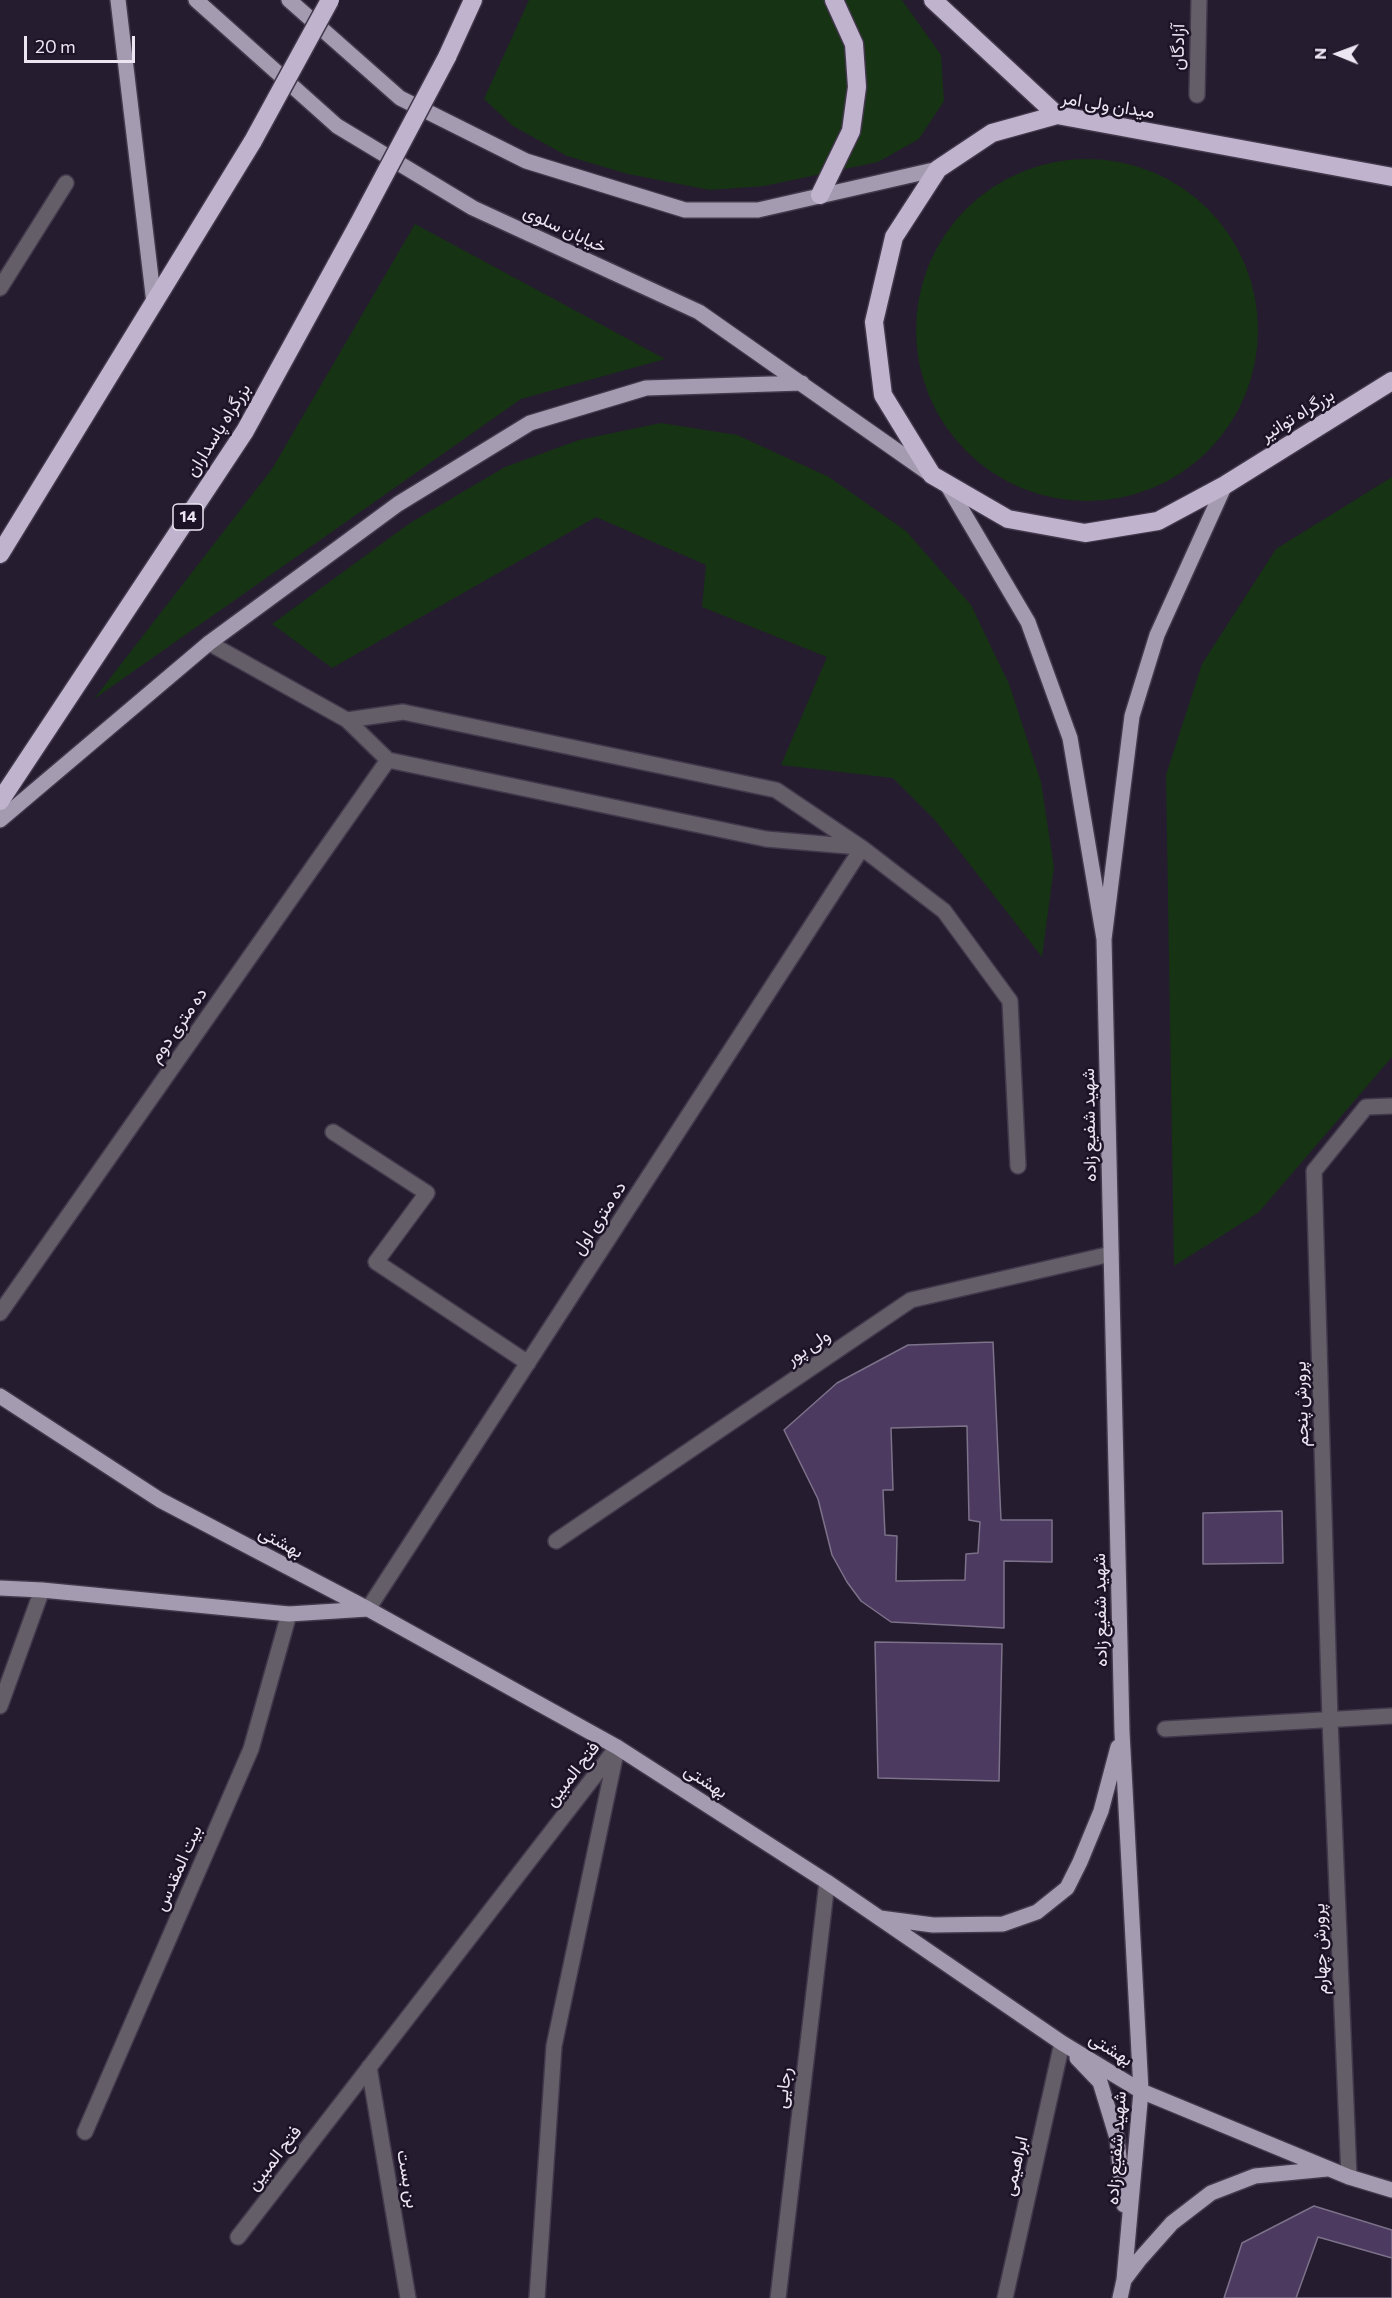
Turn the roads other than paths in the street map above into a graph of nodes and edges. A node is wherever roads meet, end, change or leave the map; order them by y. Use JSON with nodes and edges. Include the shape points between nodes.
{"nodes":[{"id":1,"x":118,"y":0,"type":"edge"},
{"id":2,"x":196,"y":0,"type":"edge"},
{"id":3,"x":289,"y":0,"type":"edge"},
{"id":4,"x":330,"y":0,"type":"edge"},
{"id":5,"x":473,"y":0,"type":"edge"},
{"id":6,"x":834,"y":0,"type":"edge"},
{"id":7,"x":933,"y":0,"type":"edge"},
{"id":8,"x":1199,"y":0,"type":"edge"},
{"id":9,"x":1197,"y":95,"type":"dead end"},
{"id":10,"x":1057,"y":115,"type":"junction"},
{"id":11,"x":938,"y":169,"type":"junction"},
{"id":12,"x":1392,"y":177,"type":"edge"},
{"id":13,"x":66,"y":183,"type":"dead end"},
{"id":14,"x":820,"y":195,"type":"junction"},
{"id":15,"x":0,"y":288,"type":"edge"},
{"id":16,"x":154,"y":303,"type":"junction"},
{"id":17,"x":1392,"y":381,"type":"edge"},
{"id":18,"x":802,"y":383,"type":"junction"},
{"id":19,"x":939,"y":479,"type":"junction"},
{"id":20,"x":1225,"y":485,"type":"junction"},
{"id":21,"x":0,"y":554,"type":"edge"},
{"id":22,"x":209,"y":643,"type":"junction"},
{"id":23,"x":347,"y":720,"type":"junction"},
{"id":24,"x":388,"y":760,"type":"junction"},
{"id":25,"x":0,"y":801,"type":"edge"},
{"id":26,"x":0,"y":820,"type":"edge"},
{"id":27,"x":862,"y":848,"type":"junction"},
{"id":28,"x":1104,"y":939,"type":"junction"},
{"id":29,"x":1392,"y":1106,"type":"edge"},
{"id":30,"x":333,"y":1132,"type":"dead end"},
{"id":31,"x":1018,"y":1166,"type":"dead end"},
{"id":32,"x":1111,"y":1254,"type":"junction"},
{"id":33,"x":0,"y":1313,"type":"edge"},
{"id":34,"x":528,"y":1363,"type":"junction"},
{"id":35,"x":0,"y":1396,"type":"edge"},
{"id":36,"x":556,"y":1541,"type":"dead end"},
{"id":37,"x":0,"y":1588,"type":"edge"},
{"id":38,"x":42,"y":1590,"type":"junction"},
{"id":39,"x":368,"y":1609,"type":"junction"},
{"id":40,"x":288,"y":1614,"type":"junction"},
{"id":41,"x":0,"y":1706,"type":"edge"},
{"id":42,"x":1392,"y":1716,"type":"edge"},
{"id":43,"x":1330,"y":1719,"type":"junction"},
{"id":44,"x":1165,"y":1729,"type":"dead end"},
{"id":45,"x":1122,"y":1732,"type":"junction"},
{"id":46,"x":617,"y":1747,"type":"junction"},
{"id":47,"x":827,"y":1882,"type":"junction"},
{"id":48,"x":877,"y":1917,"type":"junction"},
{"id":49,"x":1062,"y":2043,"type":"junction"},
{"id":50,"x":369,"y":2067,"type":"junction"},
{"id":51,"x":1141,"y":2091,"type":"junction"},
{"id":52,"x":85,"y":2132,"type":"dead end"},
{"id":53,"x":1330,"y":2169,"type":"junction"},
{"id":54,"x":1349,"y":2177,"type":"junction"},
{"id":55,"x":1392,"y":2190,"type":"edge"},
{"id":56,"x":238,"y":2237,"type":"dead end"},
{"id":57,"x":1125,"y":2280,"type":"junction"},
{"id":58,"x":408,"y":2298,"type":"edge"},
{"id":59,"x":537,"y":2298,"type":"edge"},
{"id":60,"x":778,"y":2298,"type":"edge"},
{"id":61,"x":1005,"y":2298,"type":"edge"},
{"id":62,"x":1120,"y":2298,"type":"edge"}],
"edges":[{"from":1,"to":16,"type":"main road"},
{"from":2,"to":18,"type":"main road","name":"خیابان سلوی","via":[[337,126],[473,208],[699,312]]},
{"from":3,"to":14,"type":"main road","via":[[400,98],[526,161],[685,210],[758,210]]},
{"from":4,"to":16,"type":"highway","bridge":true,"via":[[253,141]]},
{"from":5,"to":25,"type":"highway","name":"بزرگراه پاسداران","number":"14","bridge":true,"via":[[360,223],[245,431]]},
{"from":6,"to":14,"type":"highway","via":[[854,44],[858,87],[851,131]]},
{"from":7,"to":10,"type":"highway"},
{"from":8,"to":9,"type":"street","name":"آزادگان"},
{"from":10,"to":11,"type":"highway","name":"میدان ولى امر","via":[[992,133]]},
{"from":10,"to":12,"type":"highway","name":"میدان ولى امر"},
{"from":11,"to":14,"type":"main road"},
{"from":11,"to":19,"type":"highway","name":"میدان ولى امر","via":[[894,237],[874,322],[884,395]]},
{"from":13,"to":15,"type":"street"},
{"from":16,"to":21,"type":"highway"},
{"from":17,"to":20,"type":"highway","name":"بزرگراه توانیر"},
{"from":18,"to":19,"type":"main road","name":"خیابان سلوی"},
{"from":18,"to":22,"type":"main road","via":[[646,388],[530,423],[398,504]]},
{"from":19,"to":20,"type":"highway","name":"میدان ولى امر","via":[[1008,519],[1085,533],[1158,521]]},
{"from":19,"to":28,"type":"main road","via":[[1028,622],[1070,738]]},
{"from":20,"to":28,"type":"main road","via":[[1157,635],[1131,716]]},
{"from":22,"to":23,"type":"street"},
{"from":22,"to":26,"type":"main road"},
{"from":23,"to":24,"type":"street"},
{"from":23,"to":27,"type":"street","via":[[403,712],[776,790]]},
{"from":24,"to":27,"type":"street","via":[[766,839]]},
{"from":24,"to":33,"type":"street","name":"ده متری دوم"},
{"from":27,"to":31,"type":"street","via":[[944,911],[1010,1001]]},
{"from":27,"to":34,"type":"street","name":"ده متری اول"},
{"from":28,"to":32,"type":"main road","name":"شهید شفیع زاده"},
{"from":29,"to":43,"type":"street","name":"پرورش پنجم","via":[[1366,1107],[1314,1171]]},
{"from":30,"to":34,"type":"street","via":[[427,1193],[376,1262]]},
{"from":32,"to":36,"type":"street","name":"ولی پور","via":[[911,1300]]},
{"from":32,"to":45,"type":"main road","name":"شهید شفیع زاده"},
{"from":34,"to":39,"type":"street","name":"ده متری اول"},
{"from":35,"to":39,"type":"main road","name":"بهشتی","via":[[160,1500]]},
{"from":37,"to":38,"type":"main road"},
{"from":38,"to":40,"type":"main road"},
{"from":38,"to":41,"type":"street"},
{"from":39,"to":40,"type":"main road"},
{"from":39,"to":46,"type":"main road","name":"بهشتی"},
{"from":40,"to":52,"type":"street","name":"بیت المقدس","via":[[251,1749]]},
{"from":42,"to":43,"type":"street"},
{"from":43,"to":44,"type":"street"},
{"from":43,"to":54,"type":"street","name":"پرورش چهارم"},
{"from":45,"to":48,"type":"main road","via":[[1101,1811],[1080,1862],[1067,1888],[1037,1912],[1003,1924],[933,1925]]},
{"from":45,"to":51,"type":"main road","name":"شهید شفیع زاده"},
{"from":46,"to":47,"type":"main road","name":"بهشتی"},
{"from":46,"to":50,"type":"street","name":"فتح المبین"},
{"from":46,"to":59,"type":"street","name":"فتح المبین","via":[[554,2046]]},
{"from":47,"to":48,"type":"main road","name":"بهشتی"},
{"from":47,"to":60,"type":"street","name":"رجایی"},
{"from":48,"to":49,"type":"main road","name":"بهشتی"},
{"from":49,"to":51,"type":"main road","name":"بهشتی"},
{"from":49,"to":57,"type":"main road","name":"شهید شفیع زاده","via":[[1100,2082],[1116,2138],[1124,2202]]},
{"from":49,"to":61,"type":"street","name":"ابراهیمی"},
{"from":50,"to":56,"type":"street","name":"فتح المبین"},
{"from":50,"to":58,"type":"street","name":"بن بست"},
{"from":51,"to":53,"type":"main road","name":"بهشتی"},
{"from":51,"to":57,"type":"main road","name":"شهید شفیع زاده"},
{"from":53,"to":54,"type":"main road","name":"بهشتی"},
{"from":53,"to":57,"type":"main road","via":[[1255,2175],[1211,2193],[1172,2223]]},
{"from":54,"to":55,"type":"main road","name":"بهشتی"},
{"from":57,"to":62,"type":"main road","name":"شهید شفیع زاده"}]}
